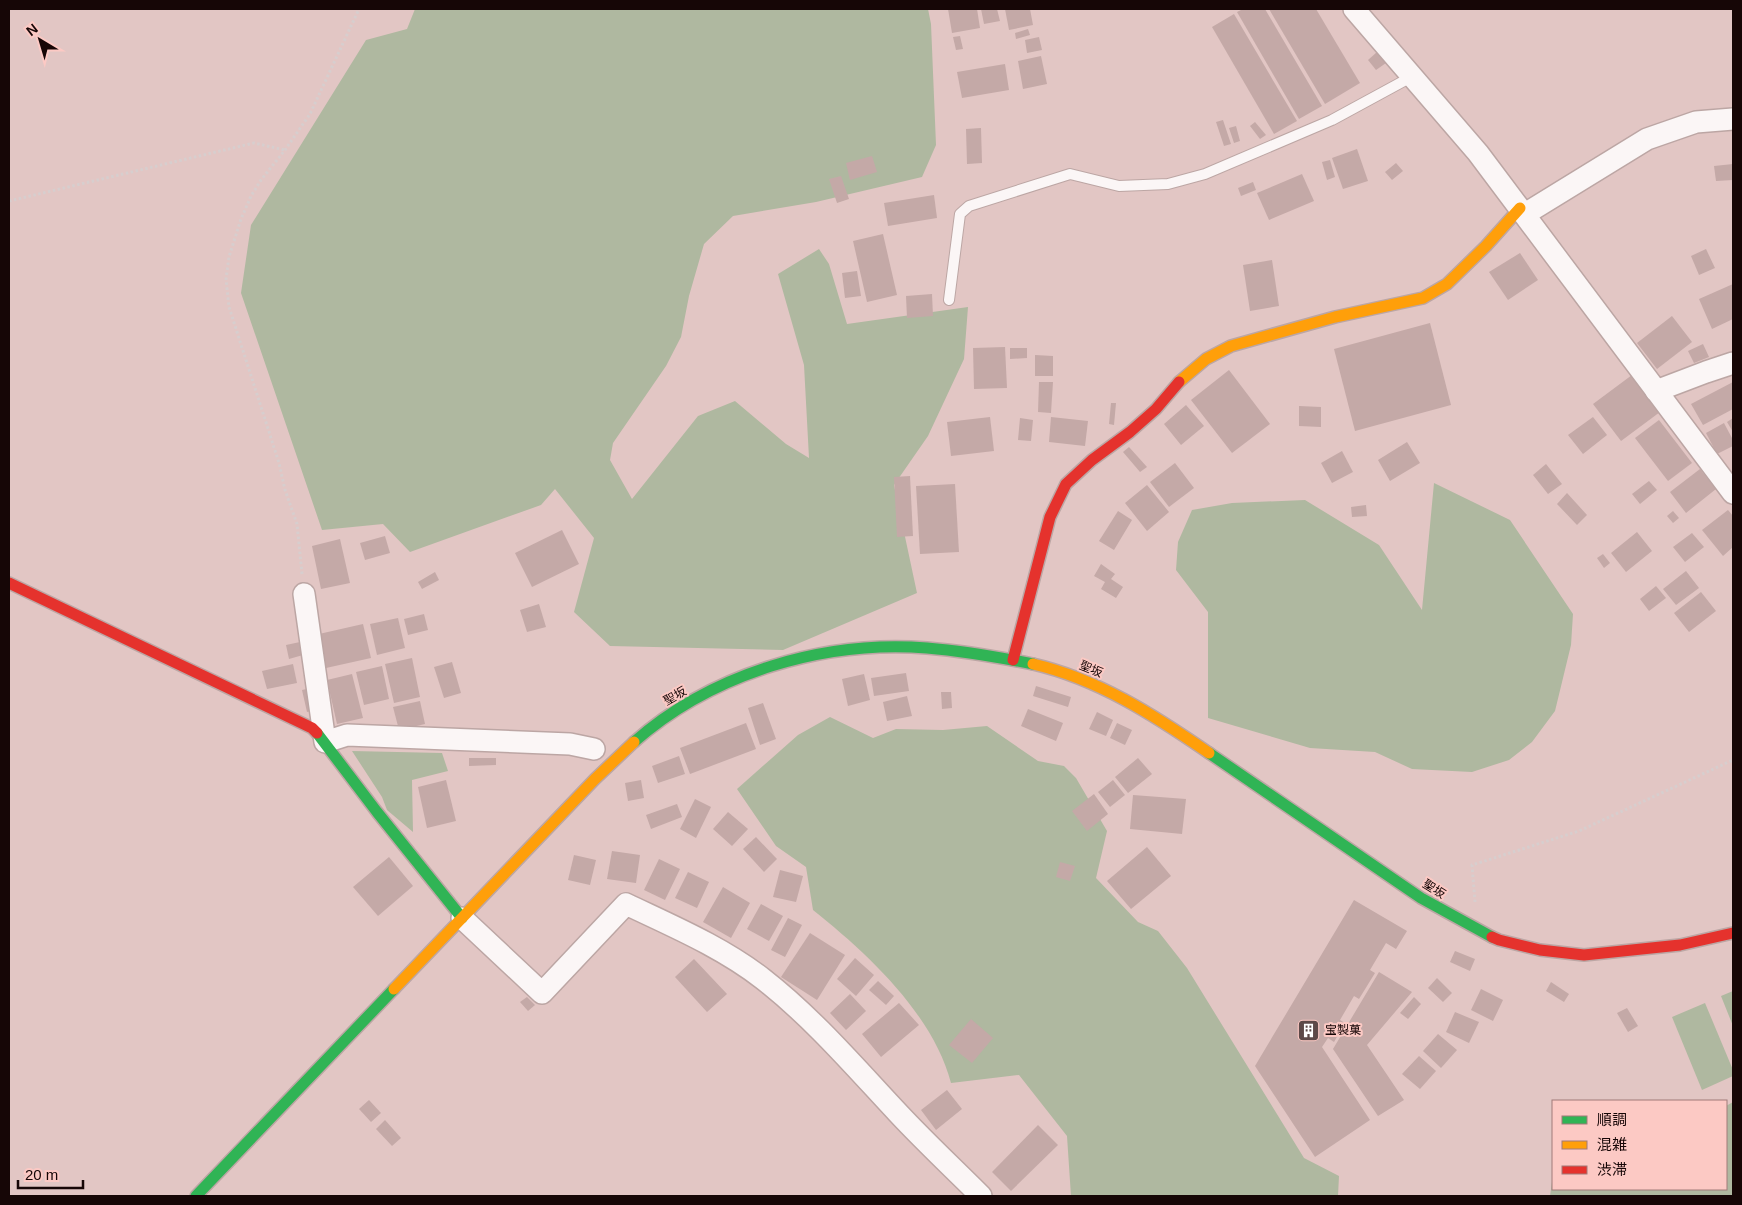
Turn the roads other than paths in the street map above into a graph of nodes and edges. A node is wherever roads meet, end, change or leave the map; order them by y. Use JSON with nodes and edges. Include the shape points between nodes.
{"nodes":[{"id":1,"x":1354,"y":9,"type":"edge"},
{"id":2,"x":1413,"y":76,"type":"junction"},
{"id":3,"x":1733,"y":119,"type":"edge"},
{"id":4,"x":1522,"y":211,"type":"junction"},
{"id":5,"x":949,"y":300,"type":"dead end"},
{"id":6,"x":1733,"y":364,"type":"edge"},
{"id":7,"x":1656,"y":391,"type":"junction"},
{"id":8,"x":1733,"y":493,"type":"edge"},
{"id":9,"x":9,"y":583,"type":"edge"},
{"id":10,"x":304,"y":594,"type":"road end"},
{"id":11,"x":1013,"y":660,"type":"junction"},
{"id":12,"x":326,"y":742,"type":"junction"},
{"id":13,"x":594,"y":749,"type":"dead end"},
{"id":14,"x":462,"y":918,"type":"junction"},
{"id":15,"x":1733,"y":933,"type":"edge"},
{"id":16,"x":196,"y":1196,"type":"edge"},
{"id":17,"x":981,"y":1196,"type":"edge"}],
"edges":[{"from":1,"to":2,"type":"street"},
{"from":2,"to":4,"type":"street"},
{"from":2,"to":5,"type":"lane","via":[[1332,120],[1205,174],[1168,184],[1119,186],[1070,174],[969,206],[960,214]]},
{"from":3,"to":4,"type":"street","via":[[1696,122],[1646,139]]},
{"from":4,"to":7,"type":"street"},
{"from":4,"to":11,"type":"street","via":[[1447,284],[1423,298],[1335,317],[1231,346],[1206,359],[1143,420],[1066,484],[1050,517]]},
{"from":6,"to":7,"type":"street"},
{"from":7,"to":8,"type":"street"},
{"from":9,"to":12,"type":"street","via":[[307,725]]},
{"from":10,"to":12,"type":"street"},
{"from":11,"to":14,"type":"street","name":"聖坂","via":[[932,648],[880,647],[786,661],[734,680],[677,709],[638,738]]},
{"from":11,"to":15,"type":"street","name":"聖坂","via":[[1081,678],[1129,701],[1421,898],[1499,940],[1540,950],[1584,955],[1680,945]]},
{"from":12,"to":13,"type":"street","via":[[347,735],[570,744]]},
{"from":12,"to":14,"type":"street"},
{"from":14,"to":16,"type":"street","name":"聖坂"},
{"from":14,"to":17,"type":"street","via":[[542,993],[626,904],[677,928],[762,978],[796,1007]]}]}
